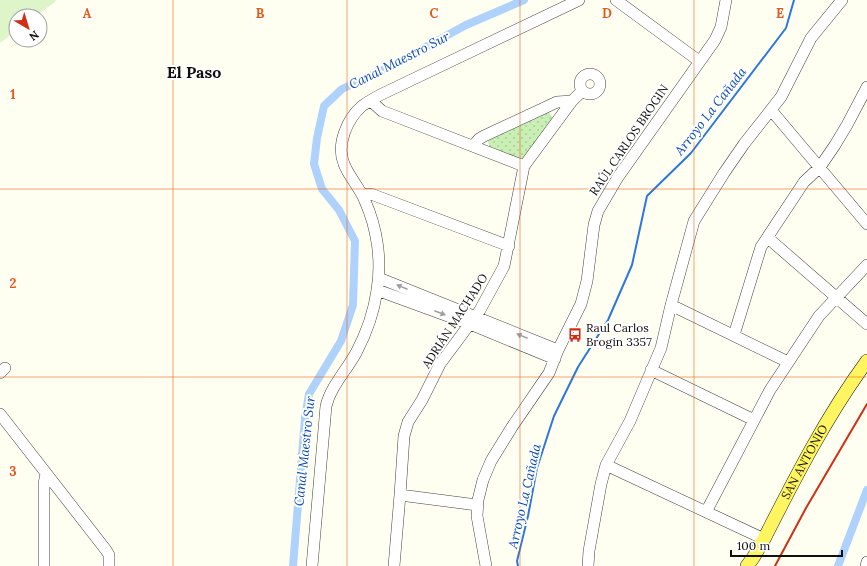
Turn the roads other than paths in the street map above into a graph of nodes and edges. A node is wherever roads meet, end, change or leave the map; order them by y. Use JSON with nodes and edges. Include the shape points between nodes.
{"nodes":[{"id":1,"x":579,"y":0,"type":"edge"},
{"id":2,"x":616,"y":0,"type":"edge"},
{"id":3,"x":726,"y":0,"type":"edge"},
{"id":4,"x":842,"y":0,"type":"edge"},
{"id":5,"x":699,"y":61,"type":"junction"},
{"id":6,"x":582,"y":91,"type":"dead end"},
{"id":7,"x":866,"y":91,"type":"edge"},
{"id":8,"x":371,"y":100,"type":"junction"},
{"id":9,"x":572,"y":101,"type":"junction"},
{"id":10,"x":771,"y":110,"type":"junction"},
{"id":11,"x":473,"y":146,"type":"junction"},
{"id":12,"x":524,"y":166,"type":"junction"},
{"id":13,"x":820,"y":167,"type":"junction"},
{"id":14,"x":363,"y":196,"type":"junction"},
{"id":15,"x":867,"y":224,"type":"edge"},
{"id":16,"x":768,"y":238,"type":"junction"},
{"id":17,"x":509,"y":246,"type":"junction"},
{"id":18,"x":867,"y":265,"type":"edge"},
{"id":19,"x":379,"y":278,"type":"junction"},
{"id":20,"x":378,"y":290,"type":"junction"},
{"id":21,"x":836,"y":298,"type":"junction"},
{"id":22,"x":670,"y":305,"type":"junction"},
{"id":23,"x":473,"y":320,"type":"junction"},
{"id":24,"x":867,"y":324,"type":"edge"},
{"id":25,"x":734,"y":335,"type":"junction"},
{"id":26,"x":557,"y":354,"type":"junction"},
{"id":27,"x":867,"y":361,"type":"edge"},
{"id":28,"x":788,"y":362,"type":"junction"},
{"id":29,"x":651,"y":370,"type":"junction"},
{"id":30,"x":0,"y":414,"type":"edge"},
{"id":31,"x":754,"y":420,"type":"junction"},
{"id":32,"x":606,"y":465,"type":"junction"},
{"id":33,"x":46,"y":473,"type":"junction"},
{"id":34,"x":400,"y":495,"type":"junction"},
{"id":35,"x":477,"y":505,"type":"junction"},
{"id":36,"x":706,"y":512,"type":"junction"},
{"id":37,"x":764,"y":539,"type":"junction"},
{"id":38,"x":867,"y":562,"type":"edge"},
{"id":39,"x":44,"y":566,"type":"edge"},
{"id":40,"x":110,"y":566,"type":"edge"},
{"id":41,"x":312,"y":566,"type":"edge"},
{"id":42,"x":394,"y":566,"type":"edge"},
{"id":43,"x":486,"y":566,"type":"edge"},
{"id":44,"x":588,"y":566,"type":"edge"},
{"id":45,"x":747,"y":566,"type":"edge"},
{"id":46,"x":866,"y":566,"type":"edge"}],
"edges":[{"from":1,"to":8,"type":"street"},
{"from":2,"to":5,"type":"street"},
{"from":3,"to":5,"type":"street","name":"RAÚL CARLOS BROGIN","via":[[718,34]]},
{"from":4,"to":10,"type":"street","via":[[811,38],[786,89]]},
{"from":5,"to":26,"type":"street","name":"RAÚL CARLOS BROGIN","via":[[618,177],[598,211],[581,304]]},
{"from":6,"to":9,"type":"street","name":"ADRIÁN MACHADO"},
{"from":7,"to":13,"type":"street"},
{"from":8,"to":11,"type":"street","via":[[382,111]]},
{"from":8,"to":14,"type":"street","via":[[362,106],[350,121],[344,132],[342,151],[343,163]]},
{"from":9,"to":11,"type":"street","via":[[557,102],[484,136]]},
{"from":9,"to":12,"type":"street","name":"ADRIÁN MACHADO"},
{"from":10,"to":13,"type":"street"},
{"from":10,"to":22,"type":"street","via":[[744,144],[697,215]]},
{"from":11,"to":12,"type":"street"},
{"from":12,"to":17,"type":"street","name":"ADRIÁN MACHADO"},
{"from":13,"to":15,"type":"street"},
{"from":13,"to":16,"type":"street","via":[[804,182]]},
{"from":14,"to":17,"type":"street","via":[[371,194]]},
{"from":14,"to":19,"type":"street","via":[[377,238]]},
{"from":16,"to":21,"type":"street"},
{"from":16,"to":25,"type":"street","via":[[758,256]]},
{"from":17,"to":23,"type":"street","name":"ADRIÁN MACHADO","via":[[504,266]]},
{"from":18,"to":21,"type":"street"},
{"from":19,"to":20,"type":"street"},
{"from":23,"to":19,"type":"street","one_way":true},
{"from":20,"to":23,"type":"street","one_way":true},
{"from":20,"to":41,"type":"street","via":[[370,319],[356,353],[331,392],[326,406]]},
{"from":21,"to":24,"type":"street"},
{"from":21,"to":28,"type":"street","via":[[819,316]]},
{"from":22,"to":25,"type":"street"},
{"from":22,"to":29,"type":"street","via":[[664,338]]},
{"from":23,"to":26,"type":"street"},
{"from":23,"to":34,"type":"street","name":"ADRIÁN MACHADO","via":[[440,364],[408,422],[404,436]]},
{"from":25,"to":28,"type":"street"},
{"from":26,"to":35,"type":"street","name":"RAÚL CARLOS BROGIN","via":[[545,380],[512,427],[492,462],[483,480]]},
{"from":27,"to":37,"type":"main road","name":"SAN ANTONIO","via":[[826,422]]},
{"from":28,"to":31,"type":"street"},
{"from":29,"to":31,"type":"street"},
{"from":29,"to":32,"type":"street","via":[[630,421]]},
{"from":30,"to":33,"type":"street"},
{"from":31,"to":36,"type":"street"},
{"from":32,"to":36,"type":"street"},
{"from":32,"to":44,"type":"street"},
{"from":33,"to":39,"type":"street"},
{"from":33,"to":40,"type":"street","via":[[106,550]]},
{"from":34,"to":35,"type":"street"},
{"from":34,"to":42,"type":"street","name":"ADRIÁN MACHADO"},
{"from":35,"to":43,"type":"street","name":"RAÚL CARLOS BROGIN"},
{"from":36,"to":37,"type":"street"},
{"from":37,"to":45,"type":"main road","name":"SAN ANTONIO"},
{"from":38,"to":46,"type":"street"}]}
